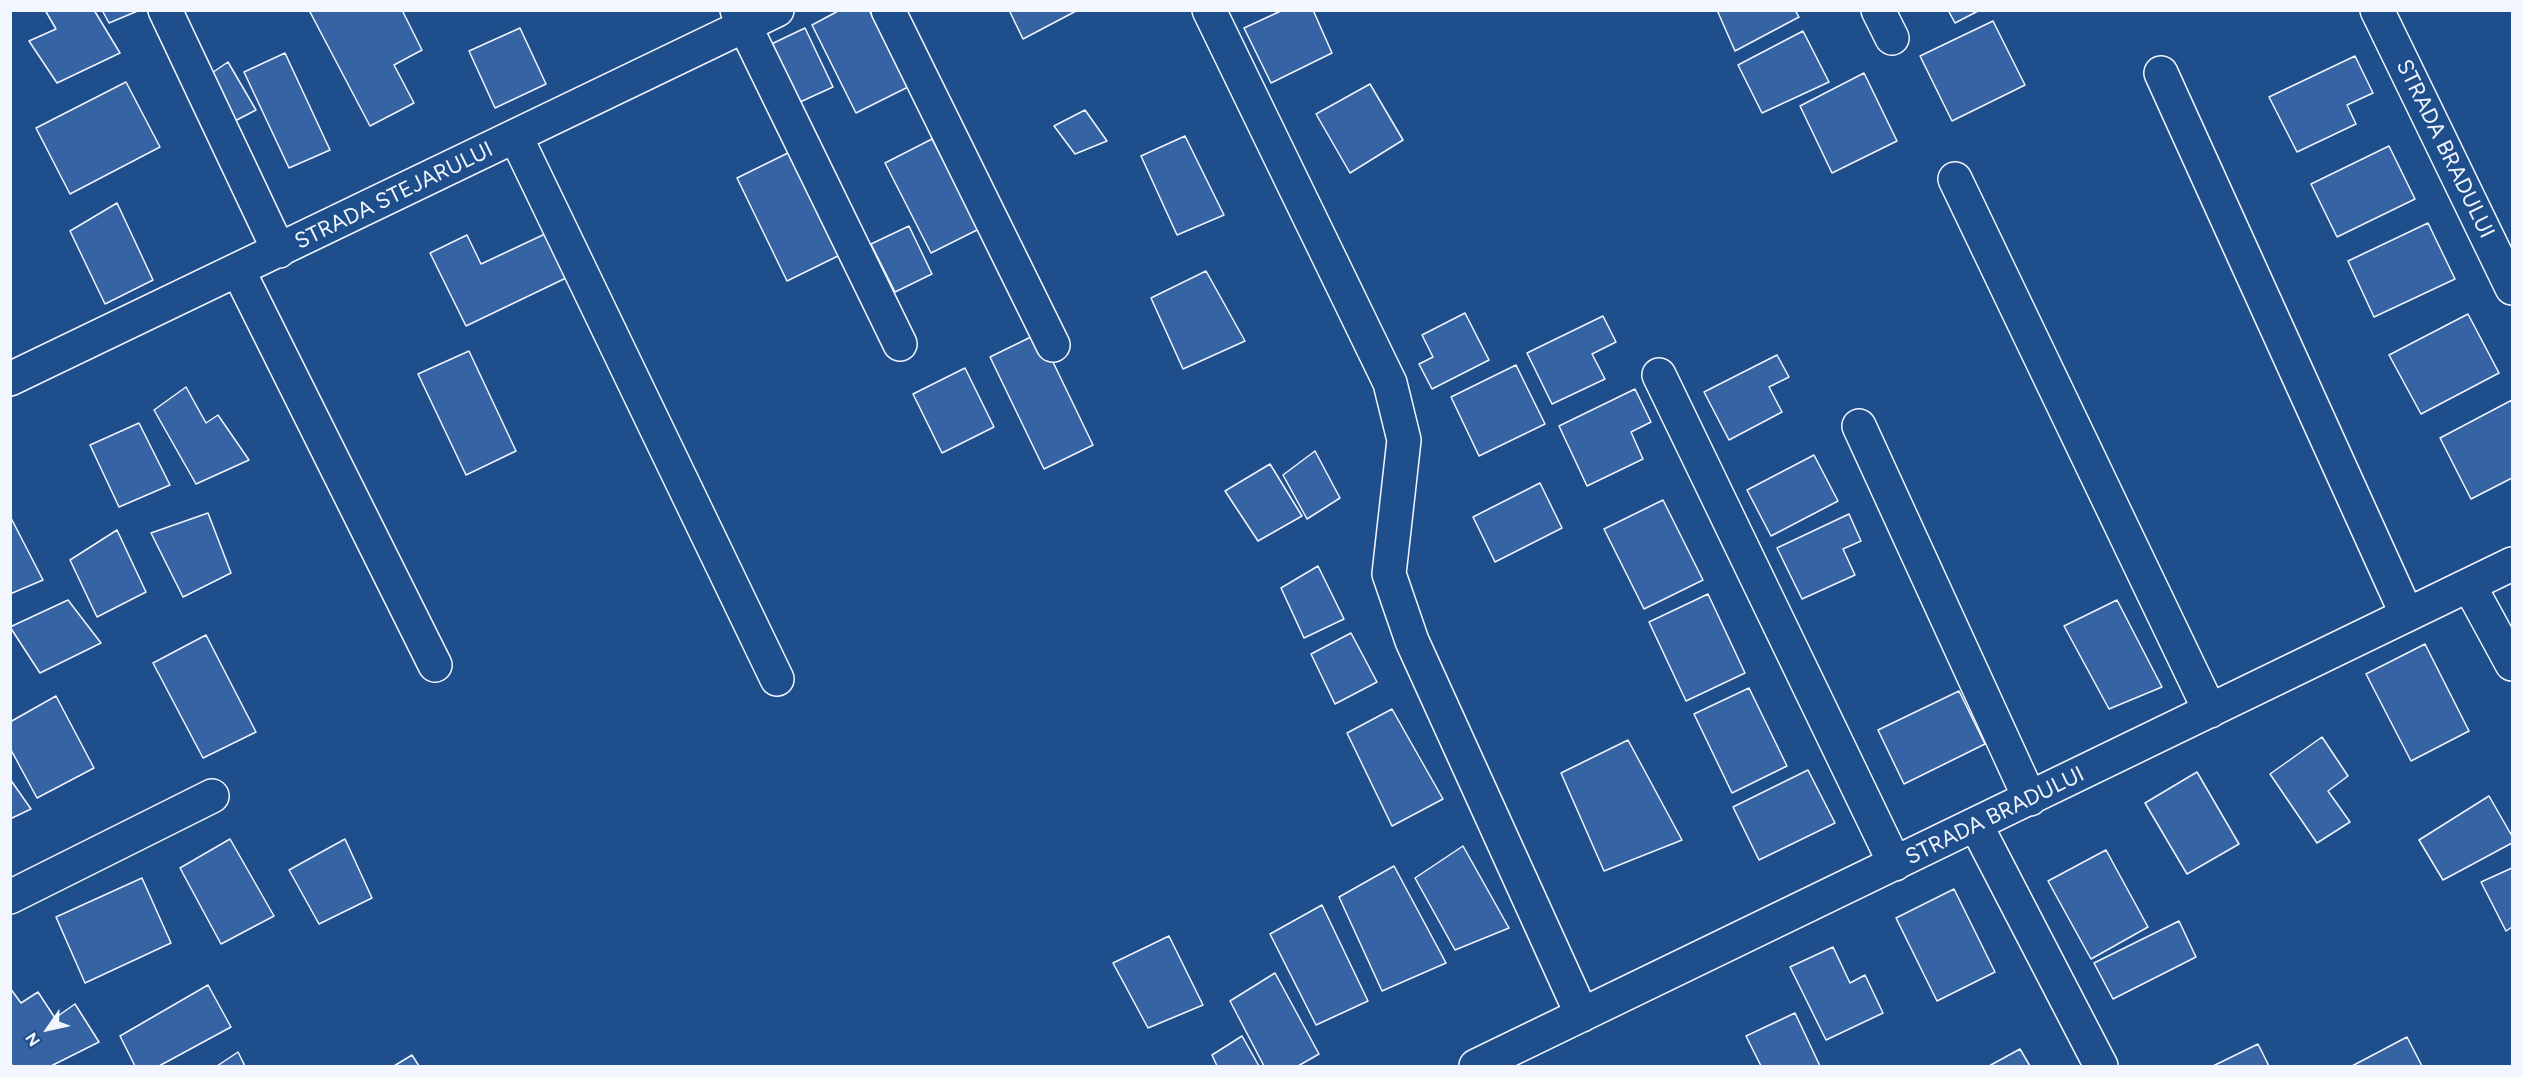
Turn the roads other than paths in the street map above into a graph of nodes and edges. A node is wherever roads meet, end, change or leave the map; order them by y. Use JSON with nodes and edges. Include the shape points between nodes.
{"nodes":[{"id":1,"x":165,"y":10,"type":"edge"},
{"id":2,"x":777,"y":10,"type":"edge"},
{"id":3,"x":888,"y":10,"type":"edge"},
{"id":4,"x":1209,"y":10,"type":"edge"},
{"id":5,"x":2377,"y":10,"type":"edge"},
{"id":6,"x":741,"y":18,"type":"edge"},
{"id":7,"x":2162,"y":73,"type":"dead end"},
{"id":8,"x":516,"y":137,"type":"junction"},
{"id":9,"x":1955,"y":179,"type":"dead end"},
{"id":10,"x":279,"y":251,"type":"junction"},
{"id":11,"x":238,"y":270,"type":"junction"},
{"id":12,"x":2512,"y":288,"type":"edge"},
{"id":13,"x":900,"y":344,"type":"dead end"},
{"id":14,"x":1053,"y":345,"type":"dead end"},
{"id":15,"x":1659,"y":375,"type":"dead end"},
{"id":16,"x":10,"y":379,"type":"edge"},
{"id":17,"x":1859,"y":426,"type":"dead end"},
{"id":18,"x":2512,"y":564,"type":"edge"},
{"id":19,"x":2469,"y":585,"type":"junction"},
{"id":20,"x":2407,"y":615,"type":"junction"},
{"id":21,"x":2512,"y":664,"type":"edge"},
{"id":22,"x":435,"y":665,"type":"dead end"},
{"id":23,"x":777,"y":679,"type":"dead end"},
{"id":24,"x":2210,"y":711,"type":"junction"},
{"id":25,"x":212,"y":796,"type":"dead end"},
{"id":26,"x":2030,"y":799,"type":"junction"},
{"id":27,"x":1976,"y":825,"type":"junction"},
{"id":28,"x":1895,"y":864,"type":"junction"},
{"id":29,"x":10,"y":897,"type":"edge"},
{"id":30,"x":1582,"y":1015,"type":"junction"},
{"id":31,"x":1510,"y":1059,"type":"edge"},
{"id":32,"x":1476,"y":1066,"type":"edge"},
{"id":33,"x":2101,"y":1066,"type":"edge"}],
"edges":[{"from":1,"to":10,"type":"street"},
{"from":2,"to":6,"type":"street","name":"STRADA STEJARULUI"},
{"from":3,"to":14,"type":"street"},
{"from":4,"to":30,"type":"street","via":[[1390,383],[1404,440],[1389,574],[1412,641]]},
{"from":5,"to":12,"type":"street","name":"STRADA BRADULUI"},
{"from":6,"to":8,"type":"street","name":"STRADA STEJARULUI"},
{"from":6,"to":13,"type":"street"},
{"from":7,"to":20,"type":"street"},
{"from":8,"to":10,"type":"street","name":"STRADA STEJARULUI"},
{"from":8,"to":23,"type":"street"},
{"from":9,"to":24,"type":"street"},
{"from":10,"to":11,"type":"street","name":"STRADA STEJARULUI"},
{"from":11,"to":16,"type":"street","name":"STRADA STEJARULUI"},
{"from":11,"to":22,"type":"street"},
{"from":15,"to":28,"type":"street"},
{"from":17,"to":26,"type":"street"},
{"from":18,"to":19,"type":"street","name":"STRADA BRADULUI"},
{"from":19,"to":20,"type":"street","name":"STRADA BRADULUI"},
{"from":19,"to":21,"type":"street"},
{"from":20,"to":24,"type":"street","name":"STRADA BRADULUI"},
{"from":24,"to":26,"type":"street","name":"STRADA BRADULUI"},
{"from":25,"to":29,"type":"street"},
{"from":26,"to":27,"type":"street","name":"STRADA BRADULUI"},
{"from":27,"to":28,"type":"street","name":"STRADA BRADULUI"},
{"from":27,"to":33,"type":"street"},
{"from":28,"to":30,"type":"street","name":"STRADA BRADULUI"},
{"from":30,"to":31,"type":"street","name":"STRADA BRADULUI"},
{"from":31,"to":32,"type":"street","name":"STRADA BRADULUI"}]}
